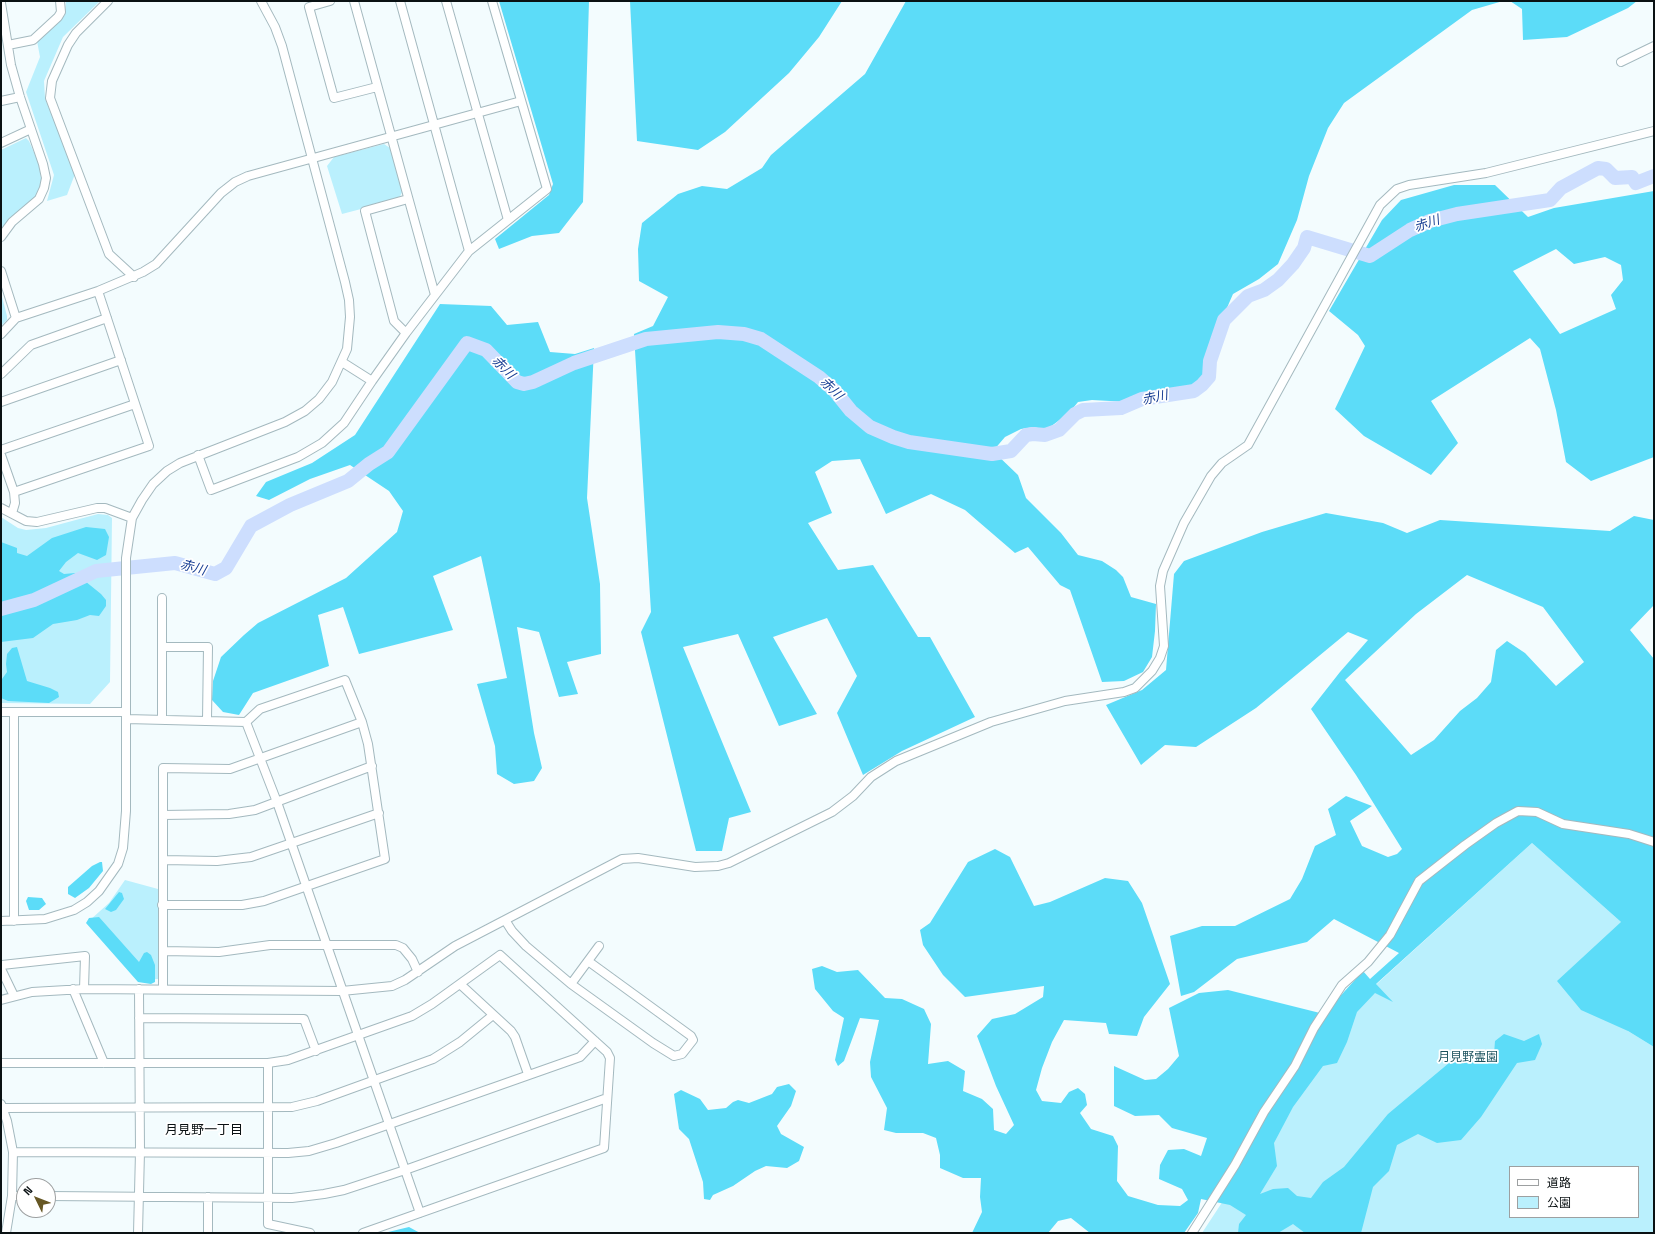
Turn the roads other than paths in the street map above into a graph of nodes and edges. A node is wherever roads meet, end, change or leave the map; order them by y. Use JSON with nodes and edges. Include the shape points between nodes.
{"nodes":[{"id":1,"x":60,"y":1,"type":"edge"},
{"id":2,"x":108,"y":1,"type":"edge"},
{"id":3,"x":261,"y":1,"type":"edge"},
{"id":4,"x":330,"y":1,"type":"edge"},
{"id":5,"x":354,"y":1,"type":"edge"},
{"id":6,"x":400,"y":1,"type":"edge"},
{"id":7,"x":446,"y":1,"type":"edge"},
{"id":8,"x":492,"y":1,"type":"edge"},
{"id":9,"x":1,"y":3,"type":"edge"},
{"id":10,"x":1654,"y":46,"type":"edge"},
{"id":11,"x":6,"y":48,"type":"edge"},
{"id":12,"x":1621,"y":62,"type":"dead end"},
{"id":13,"x":377,"y":87,"type":"junction"},
{"id":14,"x":20,"y":97,"type":"junction"},
{"id":15,"x":1,"y":100,"type":"edge"},
{"id":16,"x":521,"y":101,"type":"junction"},
{"id":17,"x":476,"y":113,"type":"junction"},
{"id":18,"x":434,"y":125,"type":"junction"},
{"id":19,"x":32,"y":129,"type":"junction"},
{"id":20,"x":1654,"y":131,"type":"edge"},
{"id":21,"x":391,"y":136,"type":"junction"},
{"id":22,"x":1,"y":143,"type":"edge"},
{"id":23,"x":312,"y":157,"type":"junction"},
{"id":24,"x":408,"y":199,"type":"junction"},
{"id":25,"x":508,"y":220,"type":"junction"},
{"id":26,"x":1,"y":237,"type":"edge"},
{"id":27,"x":469,"y":251,"type":"junction"},
{"id":28,"x":1,"y":270,"type":"edge"},
{"id":29,"x":134,"y":277,"type":"junction"},
{"id":30,"x":98,"y":291,"type":"junction"},
{"id":31,"x":435,"y":295,"type":"junction"},
{"id":32,"x":16,"y":318,"type":"junction"},
{"id":33,"x":107,"y":318,"type":"junction"},
{"id":34,"x":406,"y":333,"type":"junction"},
{"id":35,"x":1,"y":334,"type":"edge"},
{"id":36,"x":121,"y":360,"type":"junction"},
{"id":37,"x":342,"y":362,"type":"junction"},
{"id":38,"x":1,"y":374,"type":"edge"},
{"id":39,"x":372,"y":381,"type":"junction"},
{"id":40,"x":1,"y":402,"type":"edge"},
{"id":41,"x":135,"y":404,"type":"junction"},
{"id":42,"x":1,"y":450,"type":"edge"},
{"id":43,"x":1,"y":455,"type":"edge"},
{"id":44,"x":198,"y":455,"type":"junction"},
{"id":45,"x":14,"y":492,"type":"junction"},
{"id":46,"x":1,"y":508,"type":"edge"},
{"id":47,"x":12,"y":513,"type":"junction"},
{"id":48,"x":132,"y":518,"type":"junction"},
{"id":49,"x":162,"y":598,"type":"dead end"},
{"id":50,"x":162,"y":647,"type":"junction"},
{"id":51,"x":1,"y":712,"type":"edge"},
{"id":52,"x":14,"y":713,"type":"junction"},
{"id":53,"x":126,"y":716,"type":"junction"},
{"id":54,"x":162,"y":720,"type":"junction"},
{"id":55,"x":207,"y":720,"type":"junction"},
{"id":56,"x":246,"y":722,"type":"junction"},
{"id":57,"x":362,"y":722,"type":"junction"},
{"id":58,"x":260,"y":759,"type":"junction"},
{"id":59,"x":372,"y":766,"type":"junction"},
{"id":60,"x":277,"y":802,"type":"junction"},
{"id":61,"x":380,"y":813,"type":"junction"},
{"id":62,"x":163,"y":815,"type":"junction"},
{"id":63,"x":1654,"y":842,"type":"edge"},
{"id":64,"x":292,"y":844,"type":"junction"},
{"id":65,"x":164,"y":860,"type":"junction"},
{"id":66,"x":306,"y":887,"type":"junction"},
{"id":67,"x":162,"y":904,"type":"junction"},
{"id":68,"x":505,"y":920,"type":"junction"},
{"id":69,"x":1,"y":921,"type":"edge"},
{"id":70,"x":14,"y":921,"type":"junction"},
{"id":71,"x":326,"y":945,"type":"junction"},
{"id":72,"x":599,"y":946,"type":"dead end"},
{"id":73,"x":163,"y":951,"type":"junction"},
{"id":74,"x":588,"y":961,"type":"junction"},
{"id":75,"x":1,"y":968,"type":"edge"},
{"id":76,"x":418,"y":972,"type":"junction"},
{"id":77,"x":460,"y":984,"type":"junction"},
{"id":78,"x":571,"y":984,"type":"junction"},
{"id":79,"x":163,"y":988,"type":"junction"},
{"id":80,"x":73,"y":989,"type":"junction"},
{"id":81,"x":84,"y":989,"type":"junction"},
{"id":82,"x":139,"y":989,"type":"junction"},
{"id":83,"x":342,"y":991,"type":"junction"},
{"id":84,"x":14,"y":996,"type":"junction"},
{"id":85,"x":1,"y":1000,"type":"edge"},
{"id":86,"x":493,"y":1015,"type":"junction"},
{"id":87,"x":139,"y":1018,"type":"junction"},
{"id":88,"x":358,"y":1036,"type":"junction"},
{"id":89,"x":595,"y":1041,"type":"junction"},
{"id":90,"x":316,"y":1051,"type":"junction"},
{"id":91,"x":104,"y":1062,"type":"junction"},
{"id":92,"x":1,"y":1063,"type":"edge"},
{"id":93,"x":268,"y":1063,"type":"junction"},
{"id":94,"x":140,"y":1064,"type":"junction"},
{"id":95,"x":528,"y":1074,"type":"junction"},
{"id":96,"x":374,"y":1080,"type":"junction"},
{"id":97,"x":607,"y":1098,"type":"junction"},
{"id":98,"x":2,"y":1106,"type":"edge"},
{"id":99,"x":140,"y":1107,"type":"junction"},
{"id":100,"x":267,"y":1108,"type":"junction"},
{"id":101,"x":390,"y":1124,"type":"junction"},
{"id":102,"x":12,"y":1152,"type":"junction"},
{"id":103,"x":140,"y":1152,"type":"junction"},
{"id":104,"x":267,"y":1153,"type":"junction"},
{"id":105,"x":405,"y":1170,"type":"junction"},
{"id":106,"x":12,"y":1196,"type":"junction"},
{"id":107,"x":16,"y":1196,"type":"edge"},
{"id":108,"x":56,"y":1196,"type":"edge"},
{"id":109,"x":139,"y":1197,"type":"junction"},
{"id":110,"x":208,"y":1197,"type":"junction"},
{"id":111,"x":267,"y":1197,"type":"junction"},
{"id":112,"x":420,"y":1213,"type":"junction"},
{"id":113,"x":6,"y":1233,"type":"edge"},
{"id":114,"x":138,"y":1233,"type":"edge"},
{"id":115,"x":208,"y":1233,"type":"edge"},
{"id":116,"x":310,"y":1233,"type":"edge"},
{"id":117,"x":363,"y":1233,"type":"edge"},
{"id":118,"x":1192,"y":1233,"type":"edge"}],
"edges":[{"from":1,"to":11,"type":"street","via":[[61,12],[58,17],[33,40]]},
{"from":2,"to":29,"type":"street","via":[[76,32],[68,45],[52,81],[50,98],[109,254]]},
{"from":3,"to":23,"type":"street","via":[[280,40]]},
{"from":4,"to":13,"type":"street","via":[[310,7],[334,98]]},
{"from":5,"to":13,"type":"street"},
{"from":6,"to":18,"type":"street"},
{"from":7,"to":17,"type":"street"},
{"from":8,"to":16,"type":"street"},
{"from":9,"to":11,"type":"street"},
{"from":10,"to":12,"type":"street"},
{"from":11,"to":14,"type":"street"},
{"from":13,"to":21,"type":"street"},
{"from":14,"to":15,"type":"street"},
{"from":14,"to":19,"type":"street"},
{"from":16,"to":17,"type":"street"},
{"from":16,"to":25,"type":"street","via":[[547,189]]},
{"from":17,"to":18,"type":"street"},
{"from":17,"to":25,"type":"street"},
{"from":18,"to":21,"type":"street"},
{"from":18,"to":27,"type":"street"},
{"from":19,"to":22,"type":"street"},
{"from":19,"to":26,"type":"street","via":[[46,178],[44,188],[39,199],[12,222]]},
{"from":20,"to":68,"type":"street","via":[[1486,173],[1397,189],[1380,205],[1248,445],[1222,463],[1211,476],[1184,523],[1163,571],[1160,586],[1164,646],[1152,671],[1135,688],[1065,701],[991,722],[896,761],[872,777],[832,812],[729,863],[695,867],[638,858],[622,859]]},
{"from":21,"to":23,"type":"street"},
{"from":21,"to":24,"type":"street"},
{"from":23,"to":29,"type":"street","via":[[235,182],[221,193],[156,264]]},
{"from":23,"to":37,"type":"street","via":[[350,300],[350,333]]},
{"from":24,"to":31,"type":"street"},
{"from":24,"to":34,"type":"street","via":[[365,211],[394,321]]},
{"from":25,"to":27,"type":"street"},
{"from":27,"to":31,"type":"street"},
{"from":28,"to":32,"type":"street"},
{"from":29,"to":30,"type":"street"},
{"from":30,"to":32,"type":"street"},
{"from":30,"to":33,"type":"street"},
{"from":31,"to":34,"type":"street"},
{"from":32,"to":35,"type":"street"},
{"from":33,"to":36,"type":"street"},
{"from":33,"to":38,"type":"street","via":[[31,344]]},
{"from":34,"to":39,"type":"street"},
{"from":36,"to":40,"type":"street"},
{"from":36,"to":41,"type":"street"},
{"from":37,"to":39,"type":"street"},
{"from":37,"to":44,"type":"street","via":[[332,382],[319,399],[305,411],[285,422]]},
{"from":39,"to":44,"type":"street","via":[[344,423],[322,443],[298,457],[211,490]]},
{"from":41,"to":42,"type":"street"},
{"from":41,"to":45,"type":"street","via":[[150,446]]},
{"from":43,"to":45,"type":"street"},
{"from":44,"to":48,"type":"street","via":[[167,471],[152,484]]},
{"from":45,"to":47,"type":"street","via":[[15,503]]},
{"from":46,"to":47,"type":"street"},
{"from":47,"to":48,"type":"street","via":[[26,521],[37,522],[105,508]]},
{"from":48,"to":53,"type":"street","via":[[126,558]]},
{"from":49,"to":50,"type":"street"},
{"from":50,"to":54,"type":"street"},
{"from":50,"to":55,"type":"street","via":[[208,647]]},
{"from":51,"to":52,"type":"street"},
{"from":52,"to":53,"type":"street"},
{"from":52,"to":70,"type":"street"},
{"from":53,"to":54,"type":"street"},
{"from":53,"to":70,"type":"street","via":[[125,830],[123,848],[115,869],[88,902],[74,910],[45,919]]},
{"from":54,"to":55,"type":"street"},
{"from":55,"to":56,"type":"street"},
{"from":56,"to":57,"type":"street","via":[[260,709],[345,680]]},
{"from":56,"to":58,"type":"street"},
{"from":57,"to":58,"type":"street"},
{"from":57,"to":59,"type":"street"},
{"from":58,"to":60,"type":"street"},
{"from":58,"to":62,"type":"street","via":[[230,769],[163,768]]},
{"from":59,"to":60,"type":"street"},
{"from":59,"to":61,"type":"street"},
{"from":60,"to":62,"type":"street","via":[[244,813]]},
{"from":60,"to":64,"type":"street"},
{"from":61,"to":64,"type":"street"},
{"from":61,"to":66,"type":"street","via":[[385,859]]},
{"from":62,"to":65,"type":"street"},
{"from":63,"to":118,"type":"street","via":[[1629,834],[1563,824],[1537,812],[1518,811],[1496,823],[1419,881],[1390,935],[1368,962],[1342,984],[1314,1028],[1295,1066],[1264,1112],[1235,1165]]},
{"from":64,"to":65,"type":"street","via":[[233,860]]},
{"from":64,"to":66,"type":"street"},
{"from":65,"to":67,"type":"street"},
{"from":66,"to":67,"type":"street","via":[[264,901],[242,905]]},
{"from":66,"to":71,"type":"street"},
{"from":67,"to":73,"type":"street"},
{"from":68,"to":76,"type":"street","via":[[455,946]]},
{"from":68,"to":78,"type":"street","via":[[512,932],[526,946]]},
{"from":69,"to":70,"type":"street"},
{"from":71,"to":73,"type":"street","via":[[270,945],[219,952]]},
{"from":71,"to":76,"type":"street","via":[[396,945],[403,948],[412,958]]},
{"from":71,"to":83,"type":"street"},
{"from":72,"to":74,"type":"street"},
{"from":73,"to":79,"type":"street"},
{"from":74,"to":78,"type":"street"},
{"from":74,"to":78,"type":"street","via":[[693,1040],[682,1054],[674,1056]]},
{"from":75,"to":81,"type":"street","via":[[2,965],[85,956]]},
{"from":75,"to":84,"type":"street"},
{"from":76,"to":83,"type":"street","via":[[392,986]]},
{"from":77,"to":86,"type":"street"},
{"from":77,"to":88,"type":"street","via":[[412,1016]]},
{"from":77,"to":89,"type":"street","via":[[500,955]]},
{"from":79,"to":82,"type":"street"},
{"from":79,"to":83,"type":"street"},
{"from":80,"to":81,"type":"street"},
{"from":80,"to":84,"type":"street"},
{"from":80,"to":91,"type":"street"},
{"from":81,"to":82,"type":"street"},
{"from":82,"to":87,"type":"street"},
{"from":83,"to":88,"type":"street"},
{"from":84,"to":85,"type":"street"},
{"from":86,"to":95,"type":"street","via":[[516,1037]]},
{"from":86,"to":96,"type":"street","via":[[460,1042],[433,1059]]},
{"from":87,"to":90,"type":"street","via":[[304,1019]]},
{"from":87,"to":94,"type":"street"},
{"from":88,"to":90,"type":"street"},
{"from":88,"to":96,"type":"street"},
{"from":89,"to":95,"type":"street","via":[[580,1057]]},
{"from":89,"to":97,"type":"street","via":[[608,1052],[610,1058]]},
{"from":90,"to":93,"type":"street"},
{"from":91,"to":92,"type":"street"},
{"from":91,"to":94,"type":"street"},
{"from":93,"to":94,"type":"street"},
{"from":93,"to":100,"type":"street"},
{"from":94,"to":99,"type":"street"},
{"from":95,"to":101,"type":"street"},
{"from":96,"to":100,"type":"street","via":[[317,1101],[292,1107]]},
{"from":96,"to":101,"type":"street"},
{"from":97,"to":105,"type":"street"},
{"from":97,"to":112,"type":"street","via":[[604,1148]]},
{"from":98,"to":99,"type":"street"},
{"from":98,"to":102,"type":"street"},
{"from":99,"to":100,"type":"street"},
{"from":99,"to":103,"type":"street"},
{"from":100,"to":104,"type":"street"},
{"from":101,"to":104,"type":"street","via":[[309,1151]]},
{"from":101,"to":105,"type":"street"},
{"from":102,"to":103,"type":"street"},
{"from":102,"to":106,"type":"street"},
{"from":103,"to":104,"type":"street"},
{"from":103,"to":109,"type":"street"},
{"from":104,"to":111,"type":"street"},
{"from":105,"to":111,"type":"street","via":[[338,1192],[292,1198]]},
{"from":105,"to":112,"type":"street"},
{"from":106,"to":107,"type":"street"},
{"from":106,"to":113,"type":"street"},
{"from":108,"to":109,"type":"street"},
{"from":109,"to":110,"type":"street"},
{"from":109,"to":114,"type":"street"},
{"from":110,"to":111,"type":"street"},
{"from":110,"to":115,"type":"street"},
{"from":111,"to":116,"type":"street","via":[[268,1224]]},
{"from":112,"to":117,"type":"street"}]}
